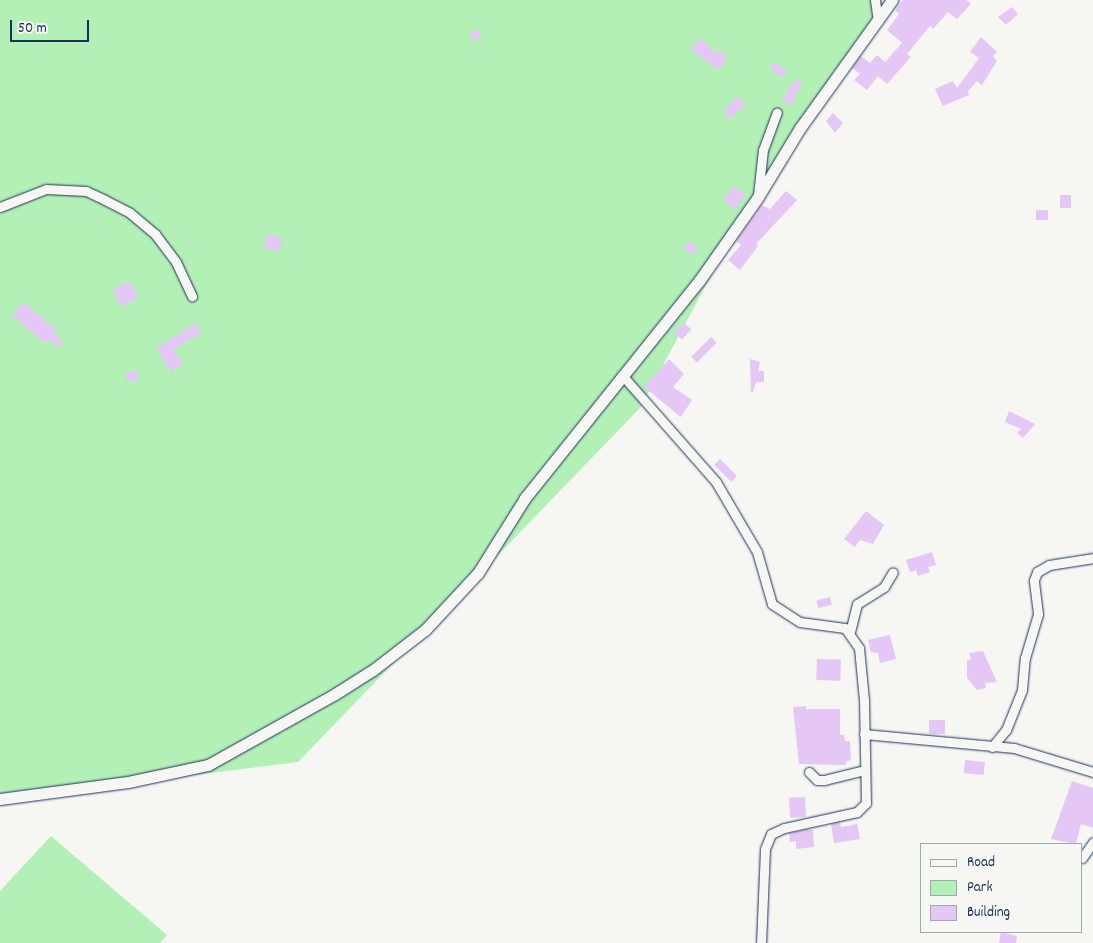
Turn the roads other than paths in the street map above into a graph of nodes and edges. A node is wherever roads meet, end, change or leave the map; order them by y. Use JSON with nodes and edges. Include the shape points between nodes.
{"nodes":[{"id":1,"x":875,"y":0,"type":"edge"},
{"id":2,"x":892,"y":0,"type":"edge"},
{"id":3,"x":878,"y":21,"type":"junction"},
{"id":4,"x":777,"y":112,"type":"dead end"},
{"id":5,"x":758,"y":197,"type":"junction"},
{"id":6,"x":0,"y":207,"type":"edge"},
{"id":7,"x":192,"y":297,"type":"dead end"},
{"id":8,"x":622,"y":375,"type":"junction"},
{"id":9,"x":1093,"y":558,"type":"edge"},
{"id":10,"x":893,"y":572,"type":"dead end"},
{"id":11,"x":850,"y":632,"type":"junction"},
{"id":12,"x":864,"y":734,"type":"junction"},
{"id":13,"x":992,"y":747,"type":"junction"},
{"id":14,"x":865,"y":770,"type":"junction"},
{"id":15,"x":809,"y":772,"type":"dead end"},
{"id":16,"x":1093,"y":772,"type":"edge"},
{"id":17,"x":0,"y":799,"type":"edge"},
{"id":18,"x":1093,"y":842,"type":"edge"},
{"id":19,"x":1083,"y":857,"type":"edge"},
{"id":20,"x":761,"y":943,"type":"edge"}],
"edges":[{"from":1,"to":3,"type":"street"},
{"from":2,"to":3,"type":"street"},
{"from":3,"to":5,"type":"street","via":[[800,128]]},
{"from":4,"to":5,"type":"street","via":[[763,150]]},
{"from":5,"to":8,"type":"street","via":[[661,331]]},
{"from":6,"to":7,"type":"street","via":[[46,189],[86,192],[105,200],[130,213],[155,234],[176,262]]},
{"from":8,"to":11,"type":"street","via":[[716,482],[757,552],[772,604],[800,622],[839,625]]},
{"from":8,"to":17,"type":"street","via":[[525,498],[478,573],[425,630],[373,670],[208,765],[128,782]]},
{"from":9,"to":13,"type":"street","via":[[1050,565],[1037,572],[1034,580],[1038,614],[1025,658],[1022,690],[1006,730]]},
{"from":10,"to":11,"type":"street","via":[[884,587],[857,604]]},
{"from":11,"to":12,"type":"street","via":[[859,648]]},
{"from":12,"to":13,"type":"street"},
{"from":12,"to":14,"type":"street"},
{"from":13,"to":16,"type":"street","via":[[1030,751]]},
{"from":14,"to":15,"type":"street","via":[[824,780],[817,780]]},
{"from":14,"to":20,"type":"street","via":[[866,804],[857,812],[784,828],[772,834],[765,849]]},
{"from":18,"to":19,"type":"street"}]}
